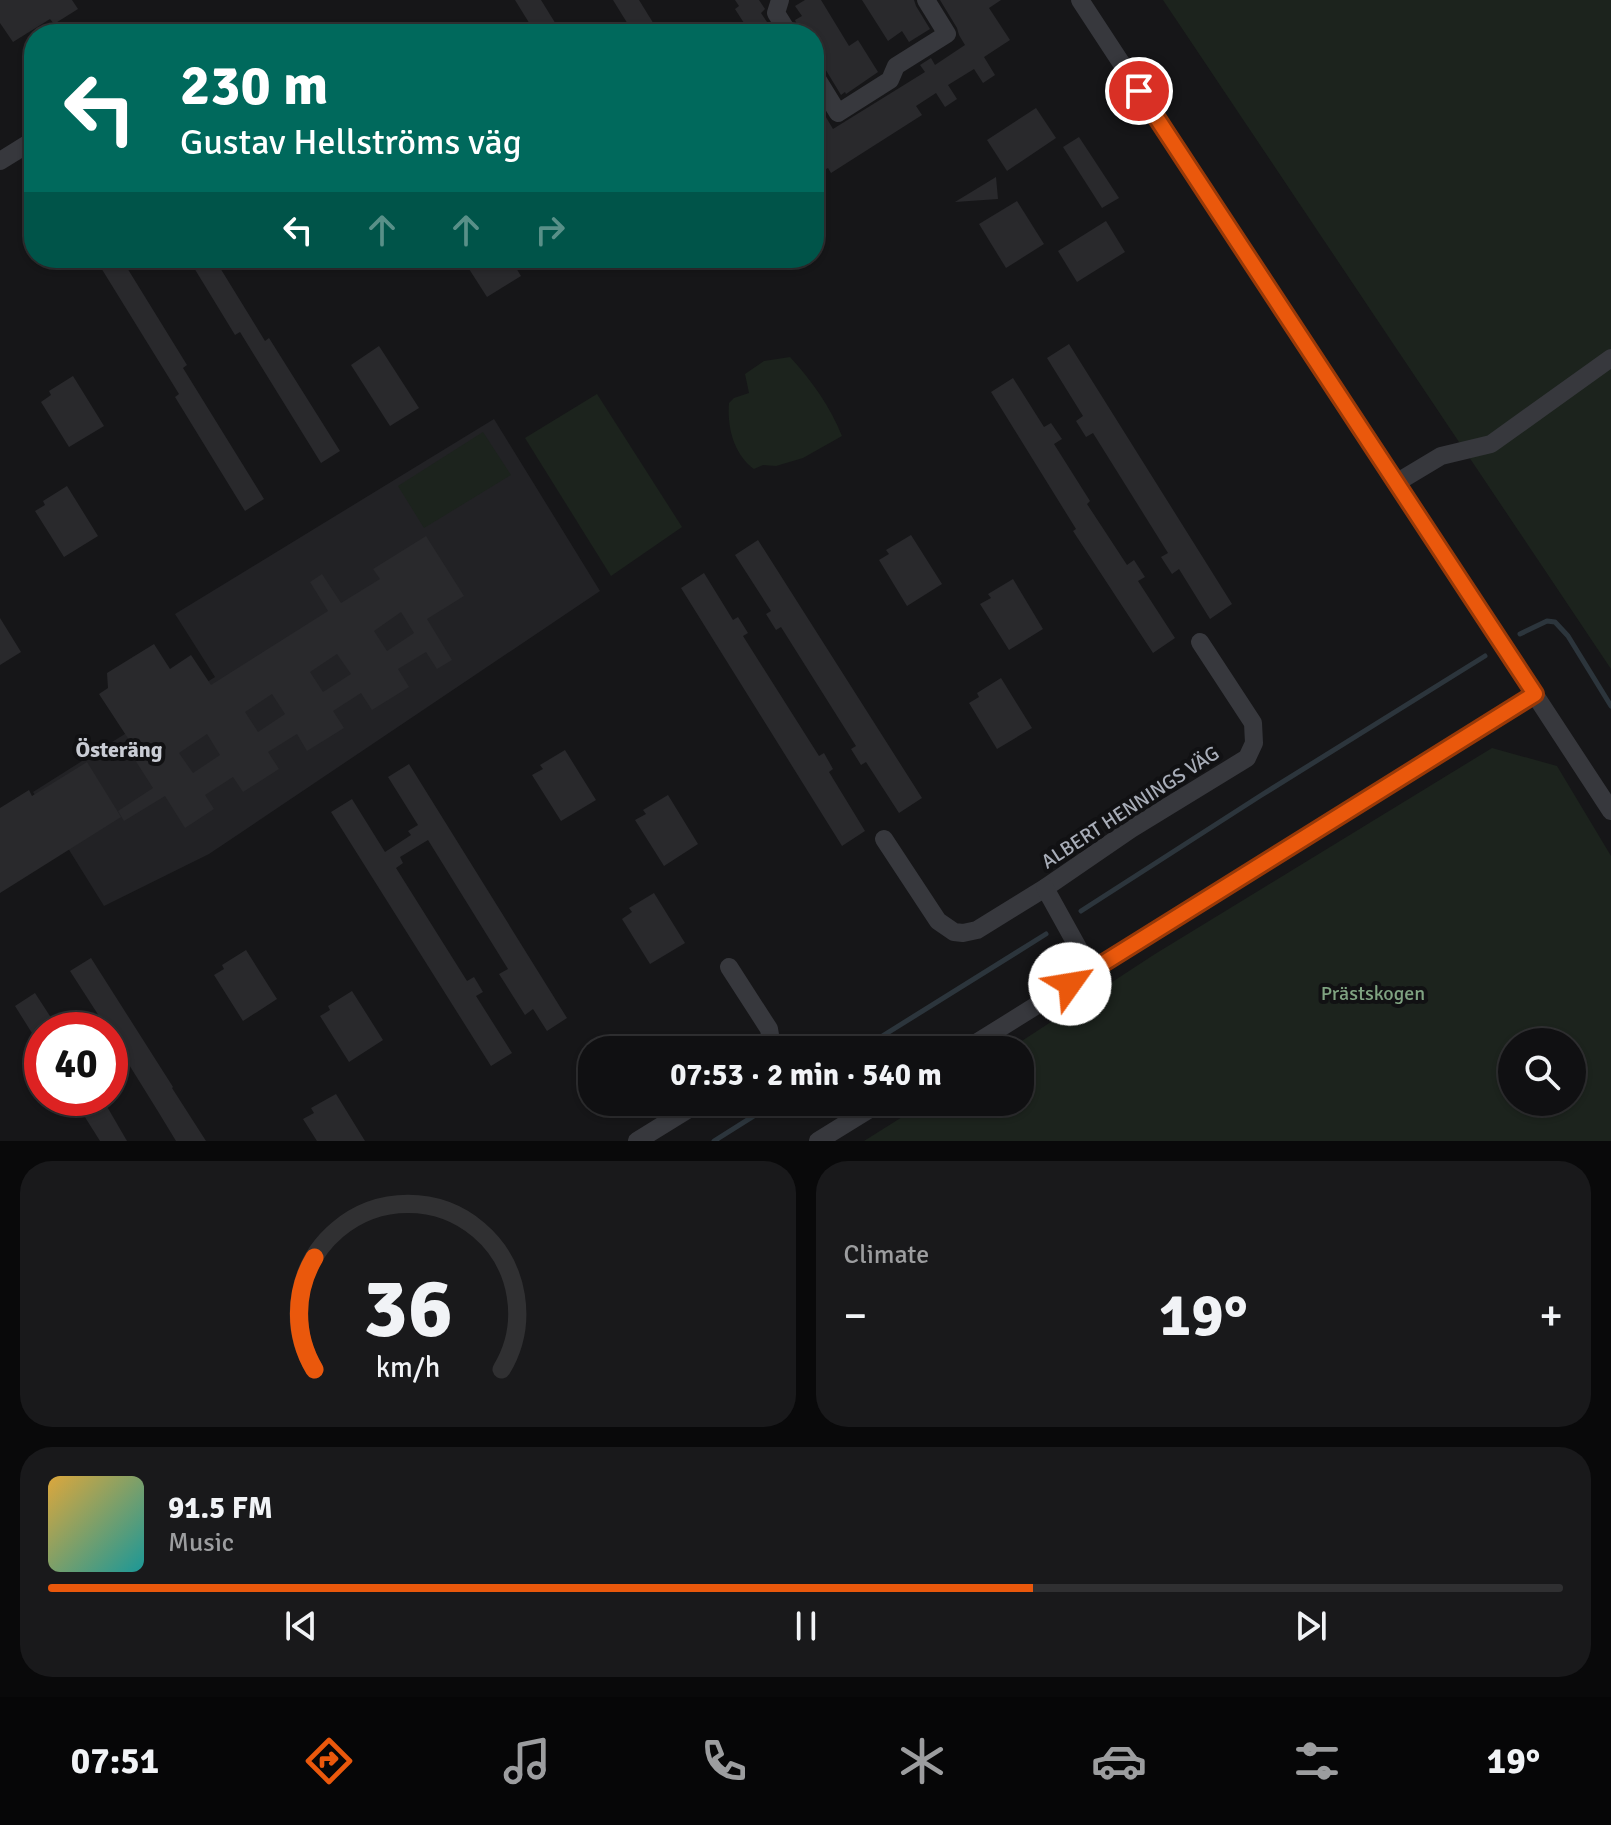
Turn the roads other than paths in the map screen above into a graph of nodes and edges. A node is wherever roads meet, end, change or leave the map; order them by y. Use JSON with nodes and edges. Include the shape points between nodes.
{"nodes":[{"id":1,"x":780,"y":0,"type":"edge"},
{"id":2,"x":926,"y":0,"type":"edge"},
{"id":3,"x":1080,"y":0,"type":"edge"},
{"id":4,"x":783,"y":24,"type":"edge"},
{"id":5,"x":824,"y":90,"type":"edge"},
{"id":6,"x":24,"y":146,"type":"edge"},
{"id":7,"x":0,"y":161,"type":"edge"},
{"id":8,"x":1611,"y":358,"type":"edge"},
{"id":9,"x":1396,"y":483,"type":"junction"},
{"id":10,"x":1200,"y":642,"type":"dead end"},
{"id":11,"x":1535,"y":694,"type":"junction"},
{"id":12,"x":1611,"y":811,"type":"edge"},
{"id":13,"x":884,"y":839,"type":"dead end"},
{"id":14,"x":1045,"y":888,"type":"junction"},
{"id":15,"x":729,"y":967,"type":"dead end"},
{"id":16,"x":1091,"y":971,"type":"junction"},
{"id":17,"x":770,"y":1036,"type":"edge"},
{"id":18,"x":987,"y":1036,"type":"edge"},
{"id":19,"x":677,"y":1116,"type":"edge"},
{"id":20,"x":858,"y":1116,"type":"edge"},
{"id":21,"x":637,"y":1141,"type":"edge"},
{"id":22,"x":818,"y":1141,"type":"edge"}],
"edges":[{"from":1,"to":4,"type":"street","via":[[776,13]]},
{"from":2,"to":5,"type":"street","via":[[947,34],[896,66],[890,80],[838,113]]},
{"from":3,"to":9,"type":"street"},
{"from":6,"to":7,"type":"street"},
{"from":8,"to":9,"type":"street","via":[[1491,444],[1441,456]]},
{"from":9,"to":11,"type":"street"},
{"from":10,"to":14,"type":"street","name":"ALBERT HENNINGS VÄG","via":[[1253,723],[1254,743],[1247,758]]},
{"from":11,"to":12,"type":"street"},
{"from":11,"to":16,"type":"street"},
{"from":13,"to":14,"type":"street","name":"ALBERT HENNINGS VÄG","via":[[938,921],[954,932],[977,930]]},
{"from":14,"to":16,"type":"street","name":"ALBERT HENNINGS VÄG"},
{"from":15,"to":17,"type":"street"},
{"from":16,"to":18,"type":"street"},
{"from":19,"to":21,"type":"street"},
{"from":20,"to":22,"type":"street"}]}
